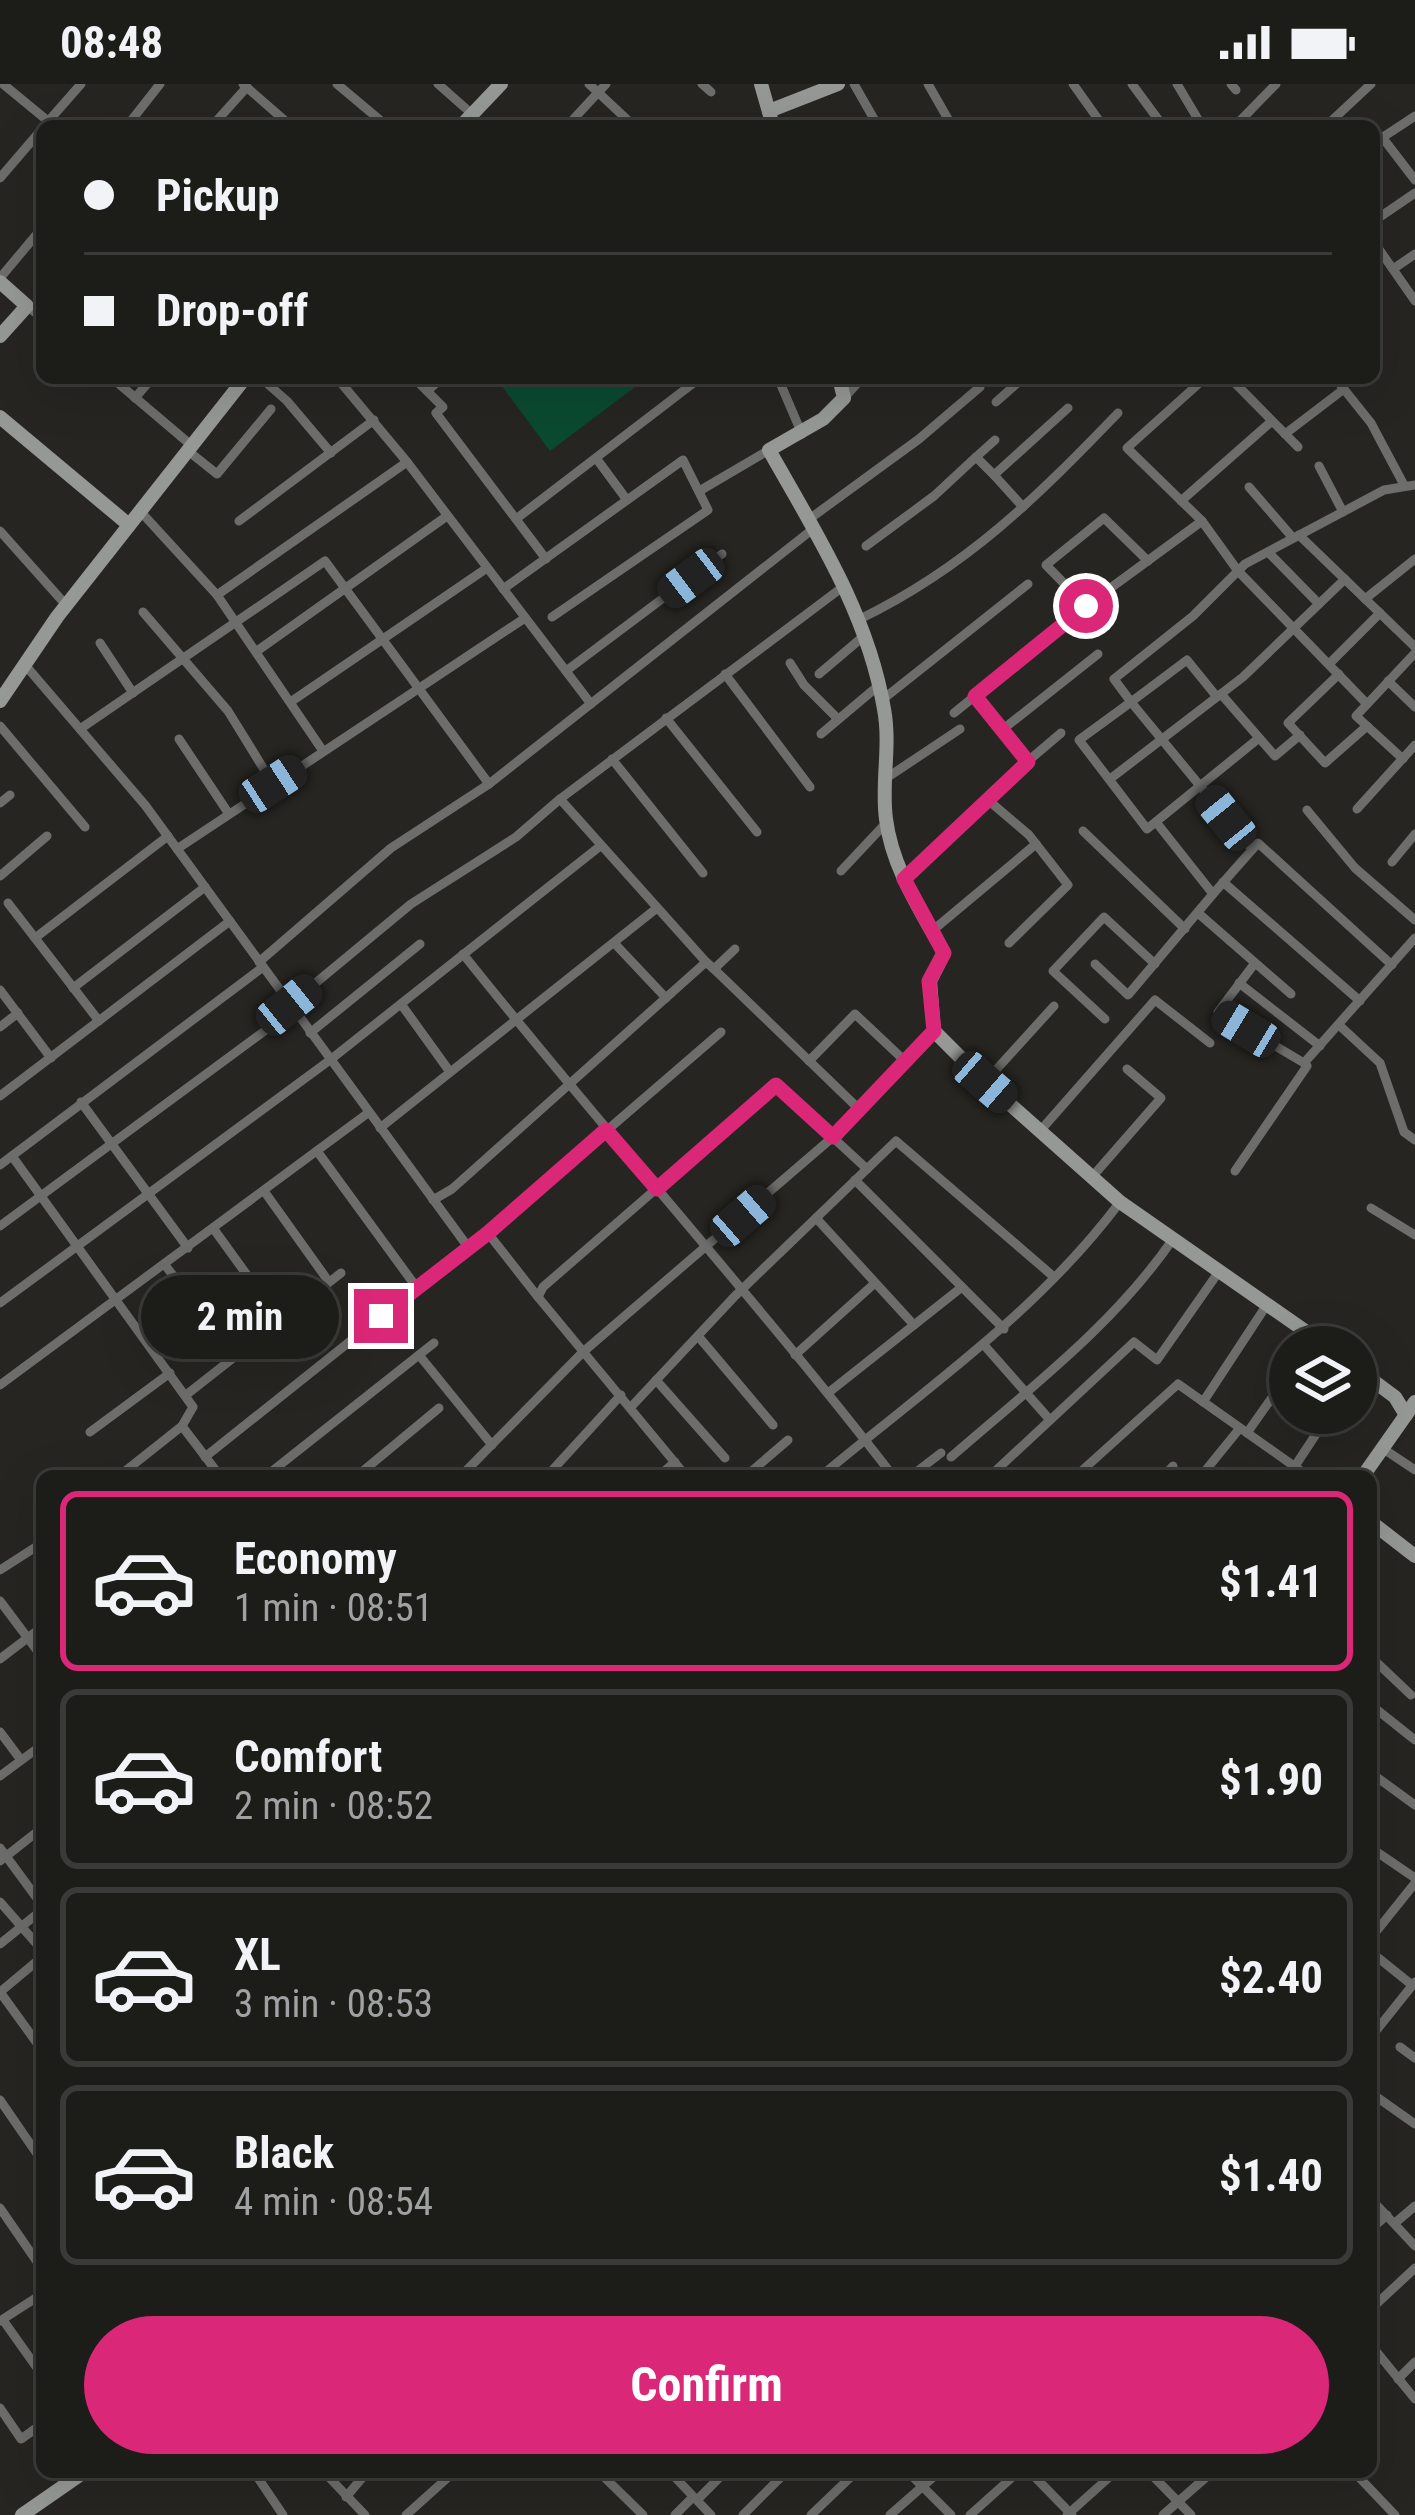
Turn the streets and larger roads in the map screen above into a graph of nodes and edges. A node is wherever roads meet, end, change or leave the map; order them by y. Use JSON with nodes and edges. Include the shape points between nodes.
{"nodes":[{"id":1,"x":3,"y":84,"type":"edge"},
{"id":2,"x":81,"y":84,"type":"edge"},
{"id":3,"x":160,"y":84,"type":"edge"},
{"id":4,"x":337,"y":84,"type":"edge"},
{"id":5,"x":438,"y":84,"type":"edge"},
{"id":6,"x":501,"y":84,"type":"edge"},
{"id":7,"x":761,"y":84,"type":"edge"},
{"id":8,"x":838,"y":84,"type":"edge"},
{"id":9,"x":854,"y":84,"type":"edge"},
{"id":10,"x":928,"y":84,"type":"edge"},
{"id":11,"x":1072,"y":84,"type":"edge"},
{"id":12,"x":1132,"y":84,"type":"edge"},
{"id":13,"x":1177,"y":84,"type":"edge"},
{"id":14,"x":1276,"y":84,"type":"edge"},
{"id":15,"x":1371,"y":84,"type":"edge"},
{"id":16,"x":245,"y":85,"type":"edge"},
{"id":17,"x":598,"y":87,"type":"edge"},
{"id":18,"x":1415,"y":116,"type":"edge"},
{"id":19,"x":771,"y":118,"type":"edge"},
{"id":20,"x":42,"y":120,"type":"edge"},
{"id":21,"x":51,"y":120,"type":"edge"},
{"id":22,"x":132,"y":120,"type":"edge"},
{"id":23,"x":217,"y":120,"type":"edge"},
{"id":24,"x":284,"y":120,"type":"edge"},
{"id":25,"x":380,"y":120,"type":"edge"},
{"id":26,"x":466,"y":120,"type":"edge"},
{"id":27,"x":572,"y":120,"type":"edge"},
{"id":28,"x":628,"y":120,"type":"edge"},
{"id":29,"x":875,"y":120,"type":"edge"},
{"id":30,"x":949,"y":120,"type":"edge"},
{"id":31,"x":1099,"y":120,"type":"edge"},
{"id":32,"x":1159,"y":120,"type":"edge"},
{"id":33,"x":1198,"y":120,"type":"edge"},
{"id":34,"x":1241,"y":120,"type":"edge"},
{"id":35,"x":1332,"y":120,"type":"edge"},
{"id":36,"x":36,"y":137,"type":"edge"},
{"id":37,"x":1380,"y":139,"type":"edge"},
{"id":38,"x":1380,"y":142,"type":"edge"},
{"id":39,"x":0,"y":178,"type":"edge"},
{"id":40,"x":1415,"y":180,"type":"edge"},
{"id":41,"x":1415,"y":193,"type":"edge"},
{"id":42,"x":1380,"y":217,"type":"edge"},
{"id":43,"x":36,"y":235,"type":"edge"},
{"id":44,"x":1380,"y":250,"type":"edge"},
{"id":45,"x":1415,"y":254,"type":"edge"},
{"id":46,"x":1394,"y":269,"type":"junction"},
{"id":47,"x":0,"y":280,"type":"edge"},
{"id":48,"x":1415,"y":302,"type":"edge"},
{"id":49,"x":27,"y":306,"type":"junction"},
{"id":50,"x":36,"y":313,"type":"edge"},
{"id":51,"x":0,"y":336,"type":"edge"},
{"id":52,"x":119,"y":384,"type":"edge"},
{"id":53,"x":147,"y":384,"type":"edge"},
{"id":54,"x":240,"y":384,"type":"edge"},
{"id":55,"x":268,"y":384,"type":"edge"},
{"id":56,"x":342,"y":384,"type":"edge"},
{"id":57,"x":420,"y":384,"type":"edge"},
{"id":58,"x":435,"y":384,"type":"edge"},
{"id":59,"x":692,"y":384,"type":"edge"},
{"id":60,"x":781,"y":384,"type":"edge"},
{"id":61,"x":840,"y":384,"type":"edge"},
{"id":62,"x":857,"y":384,"type":"edge"},
{"id":63,"x":978,"y":384,"type":"edge"},
{"id":64,"x":1016,"y":384,"type":"edge"},
{"id":65,"x":1198,"y":384,"type":"edge"},
{"id":66,"x":1236,"y":384,"type":"edge"},
{"id":67,"x":1340,"y":384,"type":"edge"},
{"id":68,"x":1344,"y":389,"type":"junction"},
{"id":69,"x":427,"y":391,"type":"junction"},
{"id":70,"x":135,"y":398,"type":"junction"},
{"id":71,"x":844,"y":398,"type":"junction"},
{"id":72,"x":995,"y":402,"type":"dead end"},
{"id":73,"x":1068,"y":408,"type":"dead end"},
{"id":74,"x":271,"y":410,"type":"dead end"},
{"id":75,"x":1118,"y":413,"type":"dead end"},
{"id":76,"x":0,"y":417,"type":"edge"},
{"id":77,"x":374,"y":420,"type":"junction"},
{"id":78,"x":1271,"y":421,"type":"junction"},
{"id":79,"x":802,"y":434,"type":"junction"},
{"id":80,"x":1285,"y":434,"type":"junction"},
{"id":81,"x":994,"y":440,"type":"dead end"},
{"id":82,"x":189,"y":447,"type":"junction"},
{"id":83,"x":1298,"y":448,"type":"dead end"},
{"id":84,"x":770,"y":450,"type":"junction"},
{"id":85,"x":331,"y":453,"type":"junction"},
{"id":86,"x":976,"y":457,"type":"junction"},
{"id":87,"x":596,"y":458,"type":"junction"},
{"id":88,"x":407,"y":462,"type":"junction"},
{"id":89,"x":1319,"y":466,"type":"dead end"},
{"id":90,"x":994,"y":475,"type":"junction"},
{"id":91,"x":1409,"y":485,"type":"edge"},
{"id":92,"x":1249,"y":487,"type":"dead end"},
{"id":93,"x":701,"y":490,"type":"junction"},
{"id":94,"x":627,"y":500,"type":"junction"},
{"id":95,"x":1181,"y":501,"type":"junction"},
{"id":96,"x":1023,"y":507,"type":"junction"},
{"id":97,"x":140,"y":511,"type":"junction"},
{"id":98,"x":1343,"y":512,"type":"junction"},
{"id":99,"x":448,"y":516,"type":"junction"},
{"id":100,"x":517,"y":519,"type":"junction"},
{"id":101,"x":239,"y":521,"type":"dead end"},
{"id":102,"x":1202,"y":521,"type":"junction"},
{"id":103,"x":129,"y":525,"type":"junction"},
{"id":104,"x":811,"y":525,"type":"junction"},
{"id":105,"x":0,"y":531,"type":"edge"},
{"id":106,"x":1296,"y":537,"type":"junction"},
{"id":107,"x":866,"y":546,"type":"dead end"},
{"id":108,"x":1268,"y":552,"type":"junction"},
{"id":109,"x":722,"y":554,"type":"dead end"},
{"id":110,"x":546,"y":559,"type":"junction"},
{"id":111,"x":1415,"y":559,"type":"edge"},
{"id":112,"x":1148,"y":561,"type":"junction"},
{"id":113,"x":487,"y":568,"type":"junction"},
{"id":114,"x":1238,"y":571,"type":"junction"},
{"id":115,"x":1345,"y":579,"type":"junction"},
{"id":116,"x":1028,"y":584,"type":"dead end"},
{"id":117,"x":844,"y":586,"type":"junction"},
{"id":118,"x":345,"y":589,"type":"junction"},
{"id":119,"x":503,"y":590,"type":"junction"},
{"id":120,"x":217,"y":595,"type":"junction"},
{"id":121,"x":1365,"y":598,"type":"junction"},
{"id":122,"x":1319,"y":604,"type":"junction"},
{"id":123,"x":66,"y":605,"type":"junction"},
{"id":124,"x":1086,"y":606,"type":"junction"},
{"id":125,"x":143,"y":611,"type":"dead end"},
{"id":126,"x":1380,"y":614,"type":"junction"},
{"id":127,"x":552,"y":617,"type":"dead end"},
{"id":128,"x":525,"y":618,"type":"junction"},
{"id":129,"x":860,"y":619,"type":"junction"},
{"id":130,"x":238,"y":623,"type":"junction"},
{"id":131,"x":1294,"y":628,"type":"junction"},
{"id":132,"x":866,"y":635,"type":"junction"},
{"id":133,"x":382,"y":639,"type":"junction"},
{"id":134,"x":100,"y":643,"type":"dead end"},
{"id":135,"x":1413,"y":644,"type":"edge"},
{"id":136,"x":257,"y":651,"type":"junction"},
{"id":137,"x":1098,"y":653,"type":"dead end"},
{"id":138,"x":185,"y":659,"type":"junction"},
{"id":139,"x":790,"y":663,"type":"dead end"},
{"id":140,"x":1329,"y":664,"type":"junction"},
{"id":141,"x":26,"y":666,"type":"junction"},
{"id":142,"x":566,"y":671,"type":"junction"},
{"id":143,"x":725,"y":674,"type":"junction"},
{"id":144,"x":819,"y":674,"type":"dead end"},
{"id":145,"x":1339,"y":674,"type":"junction"},
{"id":146,"x":1388,"y":682,"type":"junction"},
{"id":147,"x":417,"y":688,"type":"junction"},
{"id":148,"x":134,"y":693,"type":"junction"},
{"id":149,"x":880,"y":693,"type":"junction"},
{"id":150,"x":975,"y":696,"type":"junction"},
{"id":151,"x":1219,"y":696,"type":"junction"},
{"id":152,"x":0,"y":700,"type":"edge"},
{"id":153,"x":292,"y":701,"type":"junction"},
{"id":154,"x":1131,"y":701,"type":"junction"},
{"id":155,"x":591,"y":704,"type":"junction"},
{"id":156,"x":1367,"y":704,"type":"junction"},
{"id":157,"x":1415,"y":707,"type":"edge"},
{"id":158,"x":954,"y":713,"type":"dead end"},
{"id":159,"x":666,"y":718,"type":"junction"},
{"id":160,"x":838,"y":719,"type":"junction"},
{"id":161,"x":0,"y":726,"type":"edge"},
{"id":162,"x":1367,"y":726,"type":"junction"},
{"id":163,"x":80,"y":729,"type":"junction"},
{"id":164,"x":960,"y":729,"type":"dead end"},
{"id":165,"x":1001,"y":730,"type":"junction"},
{"id":166,"x":1061,"y":733,"type":"dead end"},
{"id":167,"x":821,"y":734,"type":"dead end"},
{"id":168,"x":1300,"y":735,"type":"junction"},
{"id":169,"x":1259,"y":738,"type":"junction"},
{"id":170,"x":179,"y":739,"type":"dead end"},
{"id":171,"x":1162,"y":739,"type":"junction"},
{"id":172,"x":1415,"y":745,"type":"edge"},
{"id":173,"x":323,"y":751,"type":"junction"},
{"id":174,"x":612,"y":759,"type":"junction"},
{"id":175,"x":1403,"y":759,"type":"junction"},
{"id":176,"x":1028,"y":762,"type":"junction"},
{"id":177,"x":885,"y":779,"type":"junction"},
{"id":178,"x":1109,"y":779,"type":"junction"},
{"id":179,"x":273,"y":784,"type":"junction"},
{"id":180,"x":489,"y":784,"type":"junction"},
{"id":181,"x":1201,"y":786,"type":"junction"},
{"id":182,"x":810,"y":787,"type":"dead end"},
{"id":183,"x":560,"y":799,"type":"junction"},
{"id":184,"x":988,"y":800,"type":"junction"},
{"id":185,"x":1358,"y":809,"type":"dead end"},
{"id":186,"x":1307,"y":810,"type":"dead end"},
{"id":187,"x":229,"y":814,"type":"junction"},
{"id":188,"x":1156,"y":822,"type":"junction"},
{"id":189,"x":886,"y":824,"type":"junction"},
{"id":190,"x":85,"y":827,"type":"dead end"},
{"id":191,"x":1083,"y":831,"type":"dead end"},
{"id":192,"x":757,"y":832,"type":"dead end"},
{"id":193,"x":1415,"y":834,"type":"edge"},
{"id":194,"x":47,"y":836,"type":"dead end"},
{"id":195,"x":168,"y":836,"type":"junction"},
{"id":196,"x":1036,"y":844,"type":"junction"},
{"id":197,"x":599,"y":847,"type":"junction"},
{"id":198,"x":177,"y":849,"type":"junction"},
{"id":199,"x":1252,"y":850,"type":"junction"},
{"id":200,"x":1392,"y":862,"type":"dead end"},
{"id":201,"x":841,"y":871,"type":"dead end"},
{"id":202,"x":703,"y":873,"type":"dead end"},
{"id":203,"x":0,"y":876,"type":"edge"},
{"id":204,"x":904,"y":879,"type":"junction"},
{"id":205,"x":1223,"y":882,"type":"junction"},
{"id":206,"x":205,"y":887,"type":"junction"},
{"id":207,"x":1213,"y":894,"type":"junction"},
{"id":208,"x":8,"y":903,"type":"dead end"},
{"id":209,"x":657,"y":908,"type":"junction"},
{"id":210,"x":1198,"y":913,"type":"junction"},
{"id":211,"x":1415,"y":920,"type":"edge"},
{"id":212,"x":230,"y":921,"type":"junction"},
{"id":213,"x":1185,"y":929,"type":"junction"},
{"id":214,"x":932,"y":931,"type":"junction"},
{"id":215,"x":35,"y":938,"type":"junction"},
{"id":216,"x":1415,"y":938,"type":"edge"},
{"id":217,"x":1009,"y":943,"type":"dead end"},
{"id":218,"x":420,"y":944,"type":"dead end"},
{"id":219,"x":617,"y":946,"type":"dead end"},
{"id":220,"x":735,"y":949,"type":"dead end"},
{"id":221,"x":463,"y":954,"type":"junction"},
{"id":222,"x":1255,"y":962,"type":"junction"},
{"id":223,"x":1095,"y":964,"type":"dead end"},
{"id":224,"x":1155,"y":964,"type":"junction"},
{"id":225,"x":261,"y":965,"type":"junction"},
{"id":226,"x":710,"y":965,"type":"junction"},
{"id":227,"x":1392,"y":965,"type":"junction"},
{"id":228,"x":1239,"y":983,"type":"junction"},
{"id":229,"x":73,"y":988,"type":"junction"},
{"id":230,"x":0,"y":990,"type":"edge"},
{"id":231,"x":1291,"y":994,"type":"dead end"},
{"id":232,"x":666,"y":998,"type":"junction"},
{"id":233,"x":1360,"y":1001,"type":"junction"},
{"id":234,"x":401,"y":1004,"type":"junction"},
{"id":235,"x":1054,"y":1006,"type":"dead end"},
{"id":236,"x":291,"y":1007,"type":"junction"},
{"id":237,"x":18,"y":1013,"type":"junction"},
{"id":238,"x":1106,"y":1019,"type":"dead end"},
{"id":239,"x":516,"y":1020,"type":"junction"},
{"id":240,"x":98,"y":1022,"type":"junction"},
{"id":241,"x":1339,"y":1024,"type":"junction"},
{"id":242,"x":0,"y":1027,"type":"edge"},
{"id":243,"x":934,"y":1031,"type":"junction"},
{"id":244,"x":721,"y":1032,"type":"dead end"},
{"id":245,"x":310,"y":1033,"type":"junction"},
{"id":246,"x":1210,"y":1043,"type":"dead end"},
{"id":247,"x":1319,"y":1046,"type":"junction"},
{"id":248,"x":51,"y":1058,"type":"junction"},
{"id":249,"x":330,"y":1060,"type":"junction"},
{"id":250,"x":809,"y":1061,"type":"junction"},
{"id":251,"x":906,"y":1062,"type":"junction"},
{"id":252,"x":1304,"y":1064,"type":"junction"},
{"id":253,"x":1127,"y":1069,"type":"dead end"},
{"id":254,"x":451,"y":1072,"type":"junction"},
{"id":255,"x":985,"y":1082,"type":"junction"},
{"id":256,"x":567,"y":1086,"type":"junction"},
{"id":257,"x":0,"y":1096,"type":"edge"},
{"id":258,"x":81,"y":1102,"type":"junction"},
{"id":259,"x":860,"y":1110,"type":"junction"},
{"id":260,"x":368,"y":1113,"type":"junction"},
{"id":261,"x":380,"y":1128,"type":"junction"},
{"id":262,"x":606,"y":1130,"type":"junction"},
{"id":263,"x":1040,"y":1131,"type":"junction"},
{"id":264,"x":833,"y":1137,"type":"junction"},
{"id":265,"x":1415,"y":1140,"type":"edge"},
{"id":266,"x":111,"y":1144,"type":"junction"},
{"id":267,"x":317,"y":1151,"type":"junction"},
{"id":268,"x":12,"y":1156,"type":"junction"},
{"id":269,"x":0,"y":1165,"type":"edge"},
{"id":270,"x":867,"y":1169,"type":"junction"},
{"id":271,"x":1235,"y":1172,"type":"dead end"},
{"id":272,"x":1092,"y":1177,"type":"junction"},
{"id":273,"x":855,"y":1180,"type":"junction"},
{"id":274,"x":657,"y":1189,"type":"junction"},
{"id":275,"x":264,"y":1191,"type":"junction"},
{"id":276,"x":41,"y":1195,"type":"junction"},
{"id":277,"x":148,"y":1195,"type":"junction"},
{"id":278,"x":433,"y":1199,"type":"junction"},
{"id":279,"x":1120,"y":1202,"type":"junction"},
{"id":280,"x":1371,"y":1208,"type":"dead end"},
{"id":281,"x":815,"y":1218,"type":"junction"},
{"id":282,"x":0,"y":1226,"type":"edge"},
{"id":283,"x":213,"y":1228,"type":"junction"},
{"id":284,"x":488,"y":1233,"type":"junction"},
{"id":285,"x":1415,"y":1235,"type":"edge"},
{"id":286,"x":1173,"y":1239,"type":"junction"},
{"id":287,"x":78,"y":1246,"type":"junction"},
{"id":288,"x":468,"y":1246,"type":"junction"},
{"id":289,"x":708,"y":1247,"type":"junction"},
{"id":290,"x":188,"y":1248,"type":"junction"},
{"id":291,"x":165,"y":1265,"type":"junction"},
{"id":292,"x":1220,"y":1270,"type":"junction"},
{"id":293,"x":340,"y":1273,"type":"dead end"},
{"id":294,"x":1054,"y":1277,"type":"junction"},
{"id":295,"x":329,"y":1282,"type":"junction"},
{"id":296,"x":875,"y":1283,"type":"junction"},
{"id":297,"x":962,"y":1287,"type":"junction"},
{"id":298,"x":417,"y":1288,"type":"junction"},
{"id":299,"x":741,"y":1290,"type":"junction"},
{"id":300,"x":538,"y":1297,"type":"junction"},
{"id":301,"x":117,"y":1300,"type":"junction"},
{"id":302,"x":0,"y":1303,"type":"edge"},
{"id":303,"x":1268,"y":1303,"type":"junction"},
{"id":304,"x":281,"y":1322,"type":"junction"},
{"id":305,"x":914,"y":1325,"type":"junction"},
{"id":306,"x":1293,"y":1326,"type":"edge"},
{"id":307,"x":1004,"y":1329,"type":"junction"},
{"id":308,"x":698,"y":1336,"type":"junction"},
{"id":309,"x":434,"y":1343,"type":"dead end"},
{"id":310,"x":984,"y":1345,"type":"junction"},
{"id":311,"x":583,"y":1352,"type":"junction"},
{"id":312,"x":795,"y":1354,"type":"junction"},
{"id":313,"x":418,"y":1355,"type":"junction"},
{"id":314,"x":236,"y":1357,"type":"junction"},
{"id":315,"x":170,"y":1372,"type":"junction"},
{"id":316,"x":656,"y":1381,"type":"junction"},
{"id":317,"x":0,"y":1385,"type":"edge"},
{"id":318,"x":1377,"y":1385,"type":"edge"},
{"id":319,"x":1025,"y":1392,"type":"junction"},
{"id":320,"x":828,"y":1393,"type":"junction"},
{"id":321,"x":186,"y":1395,"type":"junction"},
{"id":322,"x":621,"y":1395,"type":"junction"},
{"id":323,"x":1269,"y":1399,"type":"edge"},
{"id":324,"x":1203,"y":1402,"type":"junction"},
{"id":325,"x":631,"y":1406,"type":"junction"},
{"id":326,"x":439,"y":1408,"type":"dead end"},
{"id":327,"x":1411,"y":1409,"type":"edge"},
{"id":328,"x":1050,"y":1420,"type":"junction"},
{"id":329,"x":773,"y":1425,"type":"dead end"},
{"id":330,"x":182,"y":1426,"type":"junction"},
{"id":331,"x":1244,"y":1431,"type":"junction"},
{"id":332,"x":90,"y":1432,"type":"dead end"},
{"id":333,"x":1319,"y":1434,"type":"edge"},
{"id":334,"x":865,"y":1439,"type":"junction"},
{"id":335,"x":788,"y":1440,"type":"dead end"},
{"id":336,"x":492,"y":1445,"type":"junction"},
{"id":337,"x":1382,"y":1448,"type":"junction"},
{"id":338,"x":205,"y":1457,"type":"junction"},
{"id":339,"x":725,"y":1458,"type":"dead end"},
{"id":340,"x":675,"y":1462,"type":"junction"},
{"id":341,"x":1173,"y":1466,"type":"dead end"},
{"id":342,"x":127,"y":1470,"type":"edge"},
{"id":343,"x":215,"y":1470,"type":"edge"},
{"id":344,"x":274,"y":1470,"type":"edge"},
{"id":345,"x":364,"y":1470,"type":"edge"},
{"id":346,"x":467,"y":1470,"type":"edge"},
{"id":347,"x":552,"y":1470,"type":"edge"},
{"id":348,"x":666,"y":1470,"type":"edge"},
{"id":349,"x":681,"y":1470,"type":"edge"},
{"id":350,"x":753,"y":1470,"type":"edge"},
{"id":351,"x":828,"y":1470,"type":"edge"},
{"id":352,"x":888,"y":1470,"type":"edge"},
{"id":353,"x":921,"y":1470,"type":"edge"},
{"id":354,"x":996,"y":1470,"type":"edge"},
{"id":355,"x":1083,"y":1470,"type":"edge"},
{"id":356,"x":1169,"y":1470,"type":"edge"},
{"id":357,"x":1208,"y":1470,"type":"edge"},
{"id":358,"x":1296,"y":1470,"type":"edge"},
{"id":359,"x":1300,"y":1470,"type":"edge"},
{"id":360,"x":1367,"y":1470,"type":"edge"},
{"id":361,"x":1415,"y":1470,"type":"edge"},
{"id":362,"x":1377,"y":1527,"type":"edge"},
{"id":363,"x":36,"y":1548,"type":"edge"},
{"id":364,"x":1415,"y":1556,"type":"edge"},
{"id":365,"x":0,"y":1570,"type":"edge"},
{"id":366,"x":0,"y":1601,"type":"edge"},
{"id":367,"x":36,"y":1632,"type":"edge"},
{"id":368,"x":28,"y":1638,"type":"junction"},
{"id":369,"x":36,"y":1649,"type":"edge"},
{"id":370,"x":0,"y":1659,"type":"edge"},
{"id":371,"x":1377,"y":1663,"type":"edge"},
{"id":372,"x":1412,"y":1695,"type":"dead end"},
{"id":373,"x":1377,"y":1710,"type":"edge"},
{"id":374,"x":0,"y":1732,"type":"edge"},
{"id":375,"x":1415,"y":1741,"type":"edge"},
{"id":376,"x":36,"y":1749,"type":"edge"},
{"id":377,"x":21,"y":1760,"type":"junction"},
{"id":378,"x":0,"y":1776,"type":"edge"},
{"id":379,"x":1377,"y":1777,"type":"edge"},
{"id":380,"x":1415,"y":1805,"type":"edge"},
{"id":381,"x":36,"y":1832,"type":"edge"},
{"id":382,"x":1377,"y":1852,"type":"edge"},
{"id":383,"x":2,"y":1855,"type":"edge"},
{"id":384,"x":1415,"y":1880,"type":"edge"},
{"id":385,"x":36,"y":1899,"type":"edge"},
{"id":386,"x":0,"y":1903,"type":"edge"},
{"id":387,"x":36,"y":1913,"type":"edge"},
{"id":388,"x":22,"y":1927,"type":"junction"},
{"id":389,"x":1377,"y":1930,"type":"edge"},
{"id":390,"x":0,"y":1944,"type":"edge"},
{"id":391,"x":36,"y":1946,"type":"edge"},
{"id":392,"x":1377,"y":1956,"type":"edge"},
{"id":393,"x":36,"y":1959,"type":"edge"},
{"id":394,"x":1414,"y":1983,"type":"edge"},
{"id":395,"x":0,"y":1992,"type":"edge"},
{"id":396,"x":1377,"y":2029,"type":"edge"},
{"id":397,"x":36,"y":2042,"type":"edge"},
{"id":398,"x":1400,"y":2047,"type":"dead end"},
{"id":399,"x":1415,"y":2058,"type":"edge"},
{"id":400,"x":1377,"y":2097,"type":"edge"},
{"id":401,"x":0,"y":2100,"type":"edge"},
{"id":402,"x":1415,"y":2124,"type":"edge"},
{"id":403,"x":36,"y":2152,"type":"edge"},
{"id":404,"x":1377,"y":2204,"type":"edge"},
{"id":405,"x":1415,"y":2206,"type":"edge"},
{"id":406,"x":0,"y":2208,"type":"edge"},
{"id":407,"x":1391,"y":2219,"type":"junction"},
{"id":408,"x":1377,"y":2226,"type":"edge"},
{"id":409,"x":1415,"y":2246,"type":"edge"},
{"id":410,"x":36,"y":2260,"type":"edge"},
{"id":411,"x":1415,"y":2268,"type":"edge"},
{"id":412,"x":36,"y":2298,"type":"edge"},
{"id":413,"x":1377,"y":2303,"type":"edge"},
{"id":414,"x":2,"y":2320,"type":"edge"},
{"id":415,"x":1377,"y":2353,"type":"edge"},
{"id":416,"x":1415,"y":2362,"type":"edge"},
{"id":417,"x":36,"y":2367,"type":"edge"},
{"id":418,"x":1398,"y":2379,"type":"junction"},
{"id":419,"x":1415,"y":2399,"type":"edge"},
{"id":420,"x":0,"y":2408,"type":"edge"},
{"id":421,"x":36,"y":2428,"type":"edge"},
{"id":422,"x":75,"y":2478,"type":"edge"},
{"id":423,"x":258,"y":2478,"type":"edge"},
{"id":424,"x":329,"y":2478,"type":"edge"},
{"id":425,"x":362,"y":2478,"type":"edge"},
{"id":426,"x":447,"y":2478,"type":"edge"},
{"id":427,"x":604,"y":2478,"type":"edge"},
{"id":428,"x":676,"y":2478,"type":"edge"},
{"id":429,"x":717,"y":2478,"type":"edge"},
{"id":430,"x":780,"y":2478,"type":"edge"},
{"id":431,"x":850,"y":2478,"type":"edge"},
{"id":432,"x":914,"y":2478,"type":"edge"},
{"id":433,"x":933,"y":2478,"type":"edge"},
{"id":434,"x":1011,"y":2478,"type":"edge"},
{"id":435,"x":1036,"y":2478,"type":"edge"},
{"id":436,"x":1109,"y":2478,"type":"edge"},
{"id":437,"x":1155,"y":2478,"type":"edge"},
{"id":438,"x":1205,"y":2478,"type":"edge"},
{"id":439,"x":1360,"y":2478,"type":"edge"},
{"id":440,"x":923,"y":2487,"type":"junction"},
{"id":441,"x":346,"y":2497,"type":"junction"},
{"id":442,"x":695,"y":2498,"type":"junction"},
{"id":443,"x":1178,"y":2501,"type":"junction"},
{"id":444,"x":361,"y":2511,"type":"edge"},
{"id":445,"x":1070,"y":2514,"type":"edge"},
{"id":446,"x":22,"y":2515,"type":"edge"},
{"id":447,"x":283,"y":2515,"type":"edge"},
{"id":448,"x":344,"y":2515,"type":"edge"},
{"id":449,"x":406,"y":2515,"type":"edge"},
{"id":450,"x":644,"y":2515,"type":"edge"},
{"id":451,"x":676,"y":2515,"type":"edge"},
{"id":452,"x":711,"y":2515,"type":"edge"},
{"id":453,"x":742,"y":2515,"type":"edge"},
{"id":454,"x":811,"y":2515,"type":"edge"},
{"id":455,"x":890,"y":2515,"type":"edge"},
{"id":456,"x":950,"y":2515,"type":"edge"},
{"id":457,"x":970,"y":2515,"type":"edge"},
{"id":458,"x":1162,"y":2515,"type":"edge"},
{"id":459,"x":1191,"y":2515,"type":"edge"},
{"id":460,"x":1395,"y":2515,"type":"edge"}],
"edges":[{"from":1,"to":20,"type":"street"},
{"from":2,"to":21,"type":"street"},
{"from":3,"to":22,"type":"street"},
{"from":4,"to":25,"type":"street"},
{"from":5,"to":26,"type":"street"},
{"from":6,"to":26,"type":"street"},
{"from":7,"to":19,"type":"street"},
{"from":8,"to":19,"type":"street"},
{"from":9,"to":29,"type":"street"},
{"from":10,"to":30,"type":"street"},
{"from":11,"to":31,"type":"street"},
{"from":12,"to":32,"type":"street"},
{"from":13,"to":33,"type":"street"},
{"from":14,"to":34,"type":"street"},
{"from":15,"to":35,"type":"street"},
{"from":16,"to":23,"type":"street"},
{"from":16,"to":24,"type":"street"},
{"from":17,"to":27,"type":"street"},
{"from":17,"to":28,"type":"street"},
{"from":18,"to":37,"type":"street"},
{"from":36,"to":39,"type":"street"},
{"from":38,"to":40,"type":"street"},
{"from":41,"to":42,"type":"street"},
{"from":43,"to":47,"type":"street"},
{"from":44,"to":46,"type":"street"},
{"from":45,"to":46,"type":"street"},
{"from":46,"to":48,"type":"street"},
{"from":47,"to":49,"type":"street"},
{"from":49,"to":50,"type":"street"},
{"from":49,"to":51,"type":"street"},
{"from":52,"to":70,"type":"street"},
{"from":53,"to":70,"type":"street"},
{"from":54,"to":82,"type":"street"},
{"from":55,"to":85,"type":"street"},
{"from":56,"to":77,"type":"street"},
{"from":57,"to":69,"type":"street"},
{"from":58,"to":69,"type":"street"},
{"from":59,"to":87,"type":"street"},
{"from":60,"to":79,"type":"street"},
{"from":61,"to":71,"type":"street"},
{"from":62,"to":71,"type":"street"},
{"from":63,"to":104,"type":"street"},
{"from":64,"to":72,"type":"street"},
{"from":65,"to":95,"type":"street","via":[[1127,448]]},
{"from":66,"to":78,"type":"street"},
{"from":67,"to":68,"type":"street"},
{"from":68,"to":80,"type":"street"},
{"from":68,"to":91,"type":"street"},
{"from":69,"to":100,"type":"street"},
{"from":70,"to":82,"type":"street"},
{"from":71,"to":79,"type":"street"},
{"from":73,"to":90,"type":"street"},
{"from":74,"to":82,"type":"street","via":[[217,474]]},
{"from":75,"to":96,"type":"street"},
{"from":76,"to":103,"type":"street"},
{"from":77,"to":85,"type":"street"},
{"from":77,"to":88,"type":"street"},
{"from":78,"to":80,"type":"street"},
{"from":78,"to":95,"type":"street"},
{"from":79,"to":84,"type":"street"},
{"from":80,"to":83,"type":"street"},
{"from":81,"to":86,"type":"street"},
{"from":82,"to":97,"type":"street"},
{"from":84,"to":93,"type":"street"},
{"from":84,"to":104,"type":"street"},
{"from":85,"to":101,"type":"street"},
{"from":86,"to":90,"type":"street"},
{"from":86,"to":107,"type":"street"},
{"from":87,"to":94,"type":"street"},
{"from":87,"to":100,"type":"street"},
{"from":88,"to":99,"type":"street"},
{"from":88,"to":120,"type":"street"},
{"from":89,"to":98,"type":"street"},
{"from":90,"to":96,"type":"street"},
{"from":91,"to":98,"type":"street"},
{"from":92,"to":106,"type":"street"},
{"from":93,"to":94,"type":"street","via":[[683,460]]},
{"from":93,"to":127,"type":"street","via":[[708,510]]},
{"from":94,"to":110,"type":"street"},
{"from":95,"to":102,"type":"street"},
{"from":96,"to":129,"type":"street","via":[[986,543]]},
{"from":97,"to":103,"type":"street"},
{"from":97,"to":120,"type":"street"},
{"from":98,"to":106,"type":"street"},
{"from":99,"to":113,"type":"street"},
{"from":99,"to":118,"type":"street"},
{"from":100,"to":110,"type":"street"},
{"from":102,"to":112,"type":"street"},
{"from":102,"to":114,"type":"street"},
{"from":103,"to":123,"type":"street"},
{"from":104,"to":117,"type":"street"},
{"from":104,"to":155,"type":"street"},
{"from":105,"to":123,"type":"street"},
{"from":106,"to":108,"type":"street"},
{"from":106,"to":115,"type":"street"},
{"from":108,"to":114,"type":"street"},
{"from":108,"to":122,"type":"street"},
{"from":109,"to":142,"type":"street"},
{"from":110,"to":119,"type":"street"},
{"from":111,"to":121,"type":"street"},
{"from":112,"to":124,"type":"street"},
{"from":112,"to":124,"type":"street","via":[[1104,518],[1046,566]]},
{"from":113,"to":119,"type":"street"},
{"from":113,"to":133,"type":"street"},
{"from":114,"to":131,"type":"street"},
{"from":114,"to":154,"type":"street","via":[[1114,679]]},
{"from":115,"to":121,"type":"street"},
{"from":115,"to":122,"type":"street"},
{"from":116,"to":149,"type":"street"},
{"from":117,"to":129,"type":"street"},
{"from":117,"to":143,"type":"street"},
{"from":118,"to":130,"type":"street","via":[[325,561]]},
{"from":118,"to":133,"type":"street"},
{"from":118,"to":136,"type":"street"},
{"from":119,"to":128,"type":"street"},
{"from":120,"to":130,"type":"street"},
{"from":121,"to":126,"type":"street"},
{"from":122,"to":131,"type":"street"},
{"from":123,"to":141,"type":"street"},
{"from":124,"to":150,"type":"street"},
{"from":125,"to":138,"type":"street"},
{"from":126,"to":135,"type":"street"},
{"from":126,"to":140,"type":"street"},
{"from":128,"to":142,"type":"street"},
{"from":128,"to":147,"type":"street"},
{"from":129,"to":132,"type":"street"},
{"from":130,"to":136,"type":"street"},
{"from":130,"to":138,"type":"street"},
{"from":131,"to":140,"type":"street"},
{"from":131,"to":151,"type":"street"},
{"from":132,"to":144,"type":"street"},
{"from":132,"to":149,"type":"street"},
{"from":133,"to":147,"type":"street"},
{"from":133,"to":153,"type":"street"},
{"from":134,"to":148,"type":"street"},
{"from":135,"to":146,"type":"street"},
{"from":136,"to":153,"type":"street"},
{"from":137,"to":165,"type":"street"},
{"from":138,"to":148,"type":"street"},
{"from":138,"to":179,"type":"street"},
{"from":139,"to":160,"type":"street"},
{"from":140,"to":145,"type":"street"},
{"from":141,"to":152,"type":"street"},
{"from":141,"to":163,"type":"street"},
{"from":142,"to":155,"type":"street"},
{"from":143,"to":159,"type":"street"},
{"from":143,"to":182,"type":"street"},
{"from":145,"to":156,"type":"street"},
{"from":145,"to":168,"type":"street","via":[[1288,723]]},
{"from":146,"to":156,"type":"street"},
{"from":146,"to":157,"type":"street"},
{"from":147,"to":173,"type":"street"},
{"from":147,"to":180,"type":"street"},
{"from":148,"to":163,"type":"street"},
{"from":149,"to":160,"type":"street"},
{"from":149,"to":177,"type":"street"},
{"from":150,"to":158,"type":"street"},
{"from":150,"to":165,"type":"street"},
{"from":151,"to":154,"type":"street","via":[[1187,660]]},
{"from":151,"to":169,"type":"street"},
{"from":151,"to":171,"type":"street"},
{"from":153,"to":173,"type":"street"},
{"from":154,"to":171,"type":"street"},
{"from":154,"to":178,"type":"street","via":[[1079,740]]},
{"from":155,"to":180,"type":"street"},
{"from":156,"to":162,"type":"street","via":[[1356,716]]},
{"from":159,"to":174,"type":"street"},
{"from":159,"to":192,"type":"street"},
{"from":160,"to":167,"type":"street"},
{"from":161,"to":190,"type":"street"},
{"from":162,"to":168,"type":"street","via":[[1325,763]]},
{"from":162,"to":175,"type":"street"},
{"from":163,"to":195,"type":"street"},
{"from":164,"to":177,"type":"street"},
{"from":165,"to":176,"type":"street"},
{"from":166,"to":176,"type":"street"},
{"from":168,"to":169,"type":"street","via":[[1275,756]]},
{"from":169,"to":181,"type":"street"},
{"from":170,"to":187,"type":"street"},
{"from":171,"to":178,"type":"street"},
{"from":171,"to":181,"type":"street"},
{"from":172,"to":175,"type":"street"},
{"from":173,"to":179,"type":"street"},
{"from":174,"to":183,"type":"street"},
{"from":174,"to":202,"type":"street"},
{"from":175,"to":185,"type":"street"},
{"from":176,"to":184,"type":"street"},
{"from":177,"to":189,"type":"street"},
{"from":178,"to":188,"type":"street","via":[[1148,829]]},
{"from":179,"to":187,"type":"street"},
{"from":180,"to":225,"type":"street","via":[[391,848]]},
{"from":181,"to":188,"type":"street"},
{"from":181,"to":199,"type":"street"},
{"from":183,"to":197,"type":"street"},
{"from":183,"to":236,"type":"street","via":[[411,904]]},
{"from":184,"to":196,"type":"street"},
{"from":184,"to":204,"type":"street"},
{"from":186,"to":211,"type":"street","via":[[1355,868]]},
{"from":187,"to":198,"type":"street"},
{"from":188,"to":207,"type":"street"},
{"from":189,"to":201,"type":"street"},
{"from":189,"to":204,"type":"street"},
{"from":191,"to":213,"type":"street"},
{"from":193,"to":200,"type":"street"},
{"from":194,"to":203,"type":"street"},
{"from":195,"to":198,"type":"street"},
{"from":195,"to":215,"type":"street"},
{"from":196,"to":214,"type":"street"},
{"from":196,"to":217,"type":"street","via":[[1068,885]]},
{"from":197,"to":209,"type":"street"},
{"from":197,"to":221,"type":"street"},
{"from":198,"to":206,"type":"street"},
{"from":199,"to":205,"type":"street"},
{"from":199,"to":227,"type":"street","via":[[1258,843]]},
{"from":204,"to":214,"type":"street"},
{"from":205,"to":207,"type":"street"},
{"from":205,"to":233,"type":"street"},
{"from":206,"to":212,"type":"street"},
{"from":206,"to":229,"type":"street"},
{"from":207,"to":210,"type":"street"},
{"from":208,"to":215,"type":"street"},
{"from":209,"to":226,"type":"street"},
{"from":209,"to":239,"type":"street"},
{"from":210,"to":213,"type":"street"},
{"from":210,"to":222,"type":"street"},
{"from":212,"to":225,"type":"street"},
{"from":212,"to":240,"type":"street"},
{"from":213,"to":224,"type":"street"},
{"from":214,"to":243,"type":"street","via":[[944,953],[929,981]]},
{"from":215,"to":229,"type":"street"},
{"from":216,"to":227,"type":"street"},
{"from":218,"to":245,"type":"street"},
{"from":219,"to":232,"type":"street"},
{"from":220,"to":226,"type":"street"},
{"from":221,"to":234,"type":"street"},
{"from":221,"to":239,"type":"street"},
{"from":222,"to":228,"type":"street"},
{"from":222,"to":231,"type":"street"},
{"from":223,"to":224,"type":"street","via":[[1128,994]]},
{"from":224,"to":238,"type":"street","via":[[1104,917],[1053,971]]},
{"from":225,"to":236,"type":"street"},
{"from":225,"to":258,"type":"street"},
{"from":226,"to":232,"type":"street"},
{"from":226,"to":250,"type":"street"},
{"from":227,"to":233,"type":"street"},
{"from":228,"to":247,"type":"street"},
{"from":228,"to":252,"type":"street","via":[[1218,1012]]},
{"from":229,"to":240,"type":"street"},
{"from":230,"to":237,"type":"street"},
{"from":232,"to":256,"type":"street"},
{"from":233,"to":241,"type":"street"},
{"from":234,"to":249,"type":"street"},
{"from":234,"to":254,"type":"street"},
{"from":235,"to":255,"type":"street"},
{"from":236,"to":245,"type":"street"},
{"from":236,"to":266,"type":"street"},
{"from":237,"to":242,"type":"street"},
{"from":237,"to":248,"type":"street"},
{"from":239,"to":254,"type":"street"},
{"from":239,"to":256,"type":"street"},
{"from":240,"to":248,"type":"street"},
{"from":241,"to":247,"type":"street"},
{"from":241,"to":265,"type":"street","via":[[1380,1063],[1404,1132]]},
{"from":243,"to":251,"type":"street"},
{"from":243,"to":255,"type":"street"},
{"from":244,"to":262,"type":"street"},
{"from":245,"to":249,"type":"street"},
{"from":246,"to":263,"type":"street","via":[[1155,1000]]},
{"from":247,"to":252,"type":"street"},
{"from":248,"to":257,"type":"street"},
{"from":249,"to":260,"type":"street"},
{"from":249,"to":277,"type":"street"},
{"from":250,"to":251,"type":"street","via":[[855,1014]]},
{"from":250,"to":259,"type":"street"},
{"from":251,"to":259,"type":"street"},
{"from":252,"to":271,"type":"street"},
{"from":253,"to":272,"type":"street","via":[[1161,1098]]},
{"from":254,"to":261,"type":"street"},
{"from":255,"to":263,"type":"street"},
{"from":256,"to":262,"type":"street"},
{"from":256,"to":278,"type":"street"},
{"from":258,"to":266,"type":"street"},
{"from":258,"to":268,"type":"street"},
{"from":259,"to":264,"type":"street"},
{"from":260,"to":261,"type":"street"},
{"from":260,"to":267,"type":"street"},
{"from":261,"to":278,"type":"street"},
{"from":262,"to":274,"type":"street"},
{"from":262,"to":284,"type":"street"},
{"from":263,"to":272,"type":"street"},
{"from":264,"to":270,"type":"street"},
{"from":264,"to":274,"type":"street","via":[[776,1085]]},
{"from":264,"to":289,"type":"street"},
{"from":266,"to":276,"type":"street"},
{"from":266,"to":277,"type":"street"},
{"from":267,"to":275,"type":"street"},
{"from":267,"to":298,"type":"street"},
{"from":268,"to":269,"type":"street"},
{"from":268,"to":276,"type":"street"},
{"from":270,"to":273,"type":"street"},
{"from":270,"to":294,"type":"street","via":[[896,1141]]},
{"from":272,"to":279,"type":"street"},
{"from":273,"to":281,"type":"street"},
{"from":273,"to":297,"type":"street"},
{"from":274,"to":289,"type":"street"},
{"from":274,"to":300,"type":"street"},
{"from":275,"to":283,"type":"street"},
{"from":275,"to":295,"type":"street"},
{"from":276,"to":282,"type":"street"},
{"from":276,"to":287,"type":"street"},
{"from":277,"to":287,"type":"street"},
{"from":277,"to":290,"type":"street"},
{"from":278,"to":288,"type":"street"},
{"from":279,"to":286,"type":"street"},
{"from":279,"to":294,"type":"street"},
{"from":280,"to":285,"type":"street"},
{"from":281,"to":296,"type":"street"},
{"from":281,"to":299,"type":"street"},
{"from":283,"to":290,"type":"street"},
{"from":283,"to":304,"type":"street"},
{"from":284,"to":288,"type":"street"},
{"from":284,"to":300,"type":"street"},
{"from":286,"to":292,"type":"street"},
{"from":286,"to":319,"type":"street","via":[[1145,1280]]},
{"from":287,"to":301,"type":"street"},
{"from":287,"to":302,"type":"street"},
{"from":288,"to":298,"type":"street"},
{"from":289,"to":299,"type":"street"},
{"from":289,"to":311,"type":"street"},
{"from":290,"to":291,"type":"street"},
{"from":291,"to":301,"type":"street"},
{"from":291,"to":314,"type":"street"},
{"from":292,"to":303,"type":"street"},
{"from":292,"to":328,"type":"street","via":[[1157,1360],[1134,1342]]},
{"from":293,"to":295,"type":"street"},
{"from":294,"to":307,"type":"street"},
{"from":295,"to":304,"type":"street"},
{"from":296,"to":305,"type":"street"},
{"from":296,"to":312,"type":"street"},
{"from":297,"to":305,"type":"street"},
{"from":297,"to":307,"type":"street"},
{"from":298,"to":338,"type":"street"},
{"from":299,"to":308,"type":"street"},
{"from":299,"to":312,"type":"street"},
{"from":300,"to":311,"type":"street"},
{"from":301,"to":315,"type":"street"},
{"from":301,"to":317,"type":"street"},
{"from":303,"to":306,"type":"street"},
{"from":303,"to":324,"type":"street"},
{"from":304,"to":314,"type":"street"},
{"from":305,"to":320,"type":"street"},
{"from":307,"to":310,"type":"street"},
{"from":308,"to":316,"type":"street"},
{"from":308,"to":329,"type":"street"},
{"from":309,"to":313,"type":"street"},
{"from":310,"to":319,"type":"street"},
{"from":310,"to":334,"type":"street"},
{"from":311,"to":322,"type":"street"},
{"from":311,"to":336,"type":"street"},
{"from":312,"to":320,"type":"street"},
{"from":313,"to":336,"type":"street"},
{"from":313,"to":344,"type":"street"},
{"from":314,"to":321,"type":"street"},
{"from":315,"to":321,"type":"street"},
{"from":315,"to":332,"type":"street"},
{"from":316,"to":325,"type":"street"},
{"from":316,"to":339,"type":"street"},
{"from":318,"to":327,"type":"street"},
{"from":319,"to":328,"type":"street"},
{"from":319,"to":353,"type":"street"},
{"from":320,"to":334,"type":"street"},
{"from":321,"to":330,"type":"street","via":[[193,1412]]},
{"from":322,"to":325,"type":"street"},
{"from":322,"to":347,"type":"street"},
{"from":323,"to":331,"type":"street"},
{"from":324,"to":331,"type":"street"},
{"from":324,"to":355,"type":"street","via":[[1178,1384]]},
{"from":325,"to":340,"type":"street"},
{"from":326,"to":345,"type":"street"},
{"from":327,"to":337,"type":"street"},
{"from":328,"to":354,"type":"street"},
{"from":330,"to":338,"type":"street"},
{"from":330,"to":342,"type":"street"},
{"from":331,"to":357,"type":"street"},
{"from":331,"to":358,"type":"street"},
{"from":333,"to":359,"type":"street"},
{"from":334,"to":351,"type":"street"},
{"from":334,"to":352,"type":"street"},
{"from":335,"to":350,"type":"street"},
{"from":336,"to":346,"type":"street"},
{"from":337,"to":360,"type":"street"},
{"from":337,"to":361,"type":"street"},
{"from":338,"to":343,"type":"street"},
{"from":340,"to":348,"type":"street"},
{"from":340,"to":349,"type":"street"},
{"from":341,"to":356,"type":"street"},
{"from":362,"to":364,"type":"street"},
{"from":363,"to":365,"type":"street"},
{"from":366,"to":368,"type":"street"},
{"from":367,"to":368,"type":"street"},
{"from":368,"to":369,"type":"street"},
{"from":368,"to":370,"type":"street"},
{"from":371,"to":372,"type":"street"},
{"from":373,"to":375,"type":"street"},
{"from":374,"to":377,"type":"street"},
{"from":376,"to":377,"type":"street"},
{"from":377,"to":378,"type":"street"},
{"from":379,"to":380,"type":"street"},
{"from":381,"to":383,"type":"street"},
{"from":382,"to":384,"type":"street"},
{"from":383,"to":385,"type":"street"},
{"from":384,"to":389,"type":"street"},
{"from":386,"to":388,"type":"street"},
{"from":387,"to":388,"type":"street"},
{"from":388,"to":390,"type":"street"},
{"from":388,"to":391,"type":"street"},
{"from":392,"to":394,"type":"street"},
{"from":393,"to":395,"type":"street"},
{"from":394,"to":396,"type":"street"},
{"from":395,"to":397,"type":"street"},
{"from":398,"to":399,"type":"street"},
{"from":400,"to":402,"type":"street"},
{"from":401,"to":403,"type":"street"},
{"from":404,"to":407,"type":"street"},
{"from":405,"to":407,"type":"street"},
{"from":406,"to":410,"type":"street"},
{"from":407,"to":408,"type":"street"},
{"from":407,"to":409,"type":"street"},
{"from":411,"to":413,"type":"street"},
{"from":412,"to":414,"type":"street"},
{"from":414,"to":417,"type":"street"},
{"from":415,"to":418,"type":"street"},
{"from":416,"to":418,"type":"street"},
{"from":418,"to":419,"type":"street"},
{"from":420,"to":421,"type":"street","via":[[21,2439]]},
{"from":422,"to":446,"type":"street"},
{"from":423,"to":447,"type":"street"},
{"from":424,"to":441,"type":"street"},
{"from":425,"to":441,"type":"street"},
{"from":426,"to":449,"type":"street"},
{"from":427,"to":450,"type":"street"},
{"from":428,"to":442,"type":"street"},
{"from":429,"to":442,"type":"street"},
{"from":430,"to":453,"type":"street"},
{"from":431,"to":454,"type":"street"},
{"from":432,"to":440,"type":"street"},
{"from":433,"to":440,"type":"street"},
{"from":434,"to":457,"type":"street"},
{"from":435,"to":445,"type":"street"},
{"from":436,"to":445,"type":"street"},
{"from":437,"to":443,"type":"street"},
{"from":438,"to":443,"type":"street"},
{"from":439,"to":460,"type":"street"},
{"from":440,"to":455,"type":"street"},
{"from":440,"to":456,"type":"street"},
{"from":441,"to":444,"type":"street"},
{"from":442,"to":451,"type":"street"},
{"from":442,"to":452,"type":"street"},
{"from":443,"to":458,"type":"street"},
{"from":443,"to":459,"type":"street"},
{"from":444,"to":448,"type":"street"}]}
